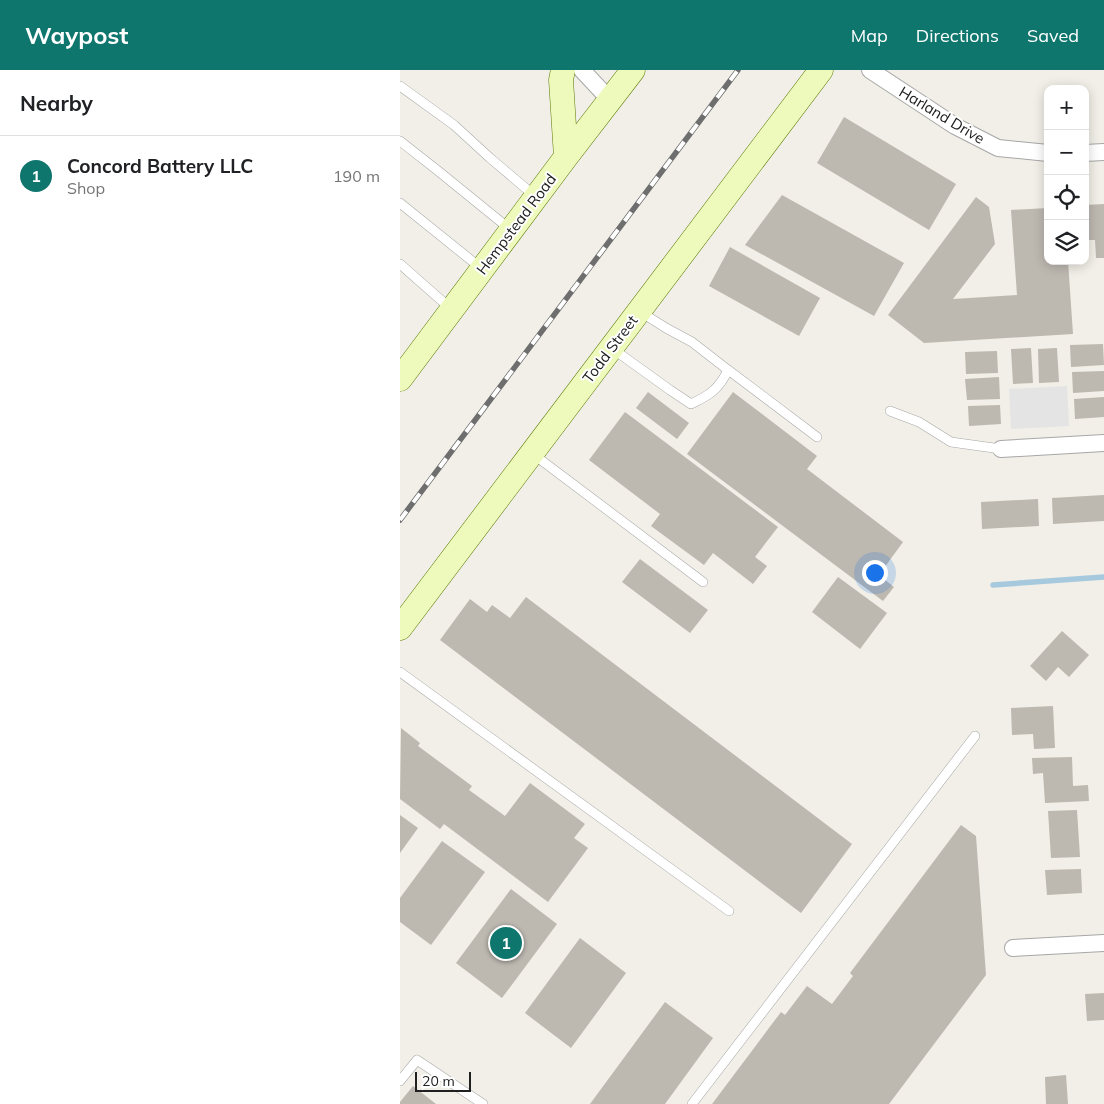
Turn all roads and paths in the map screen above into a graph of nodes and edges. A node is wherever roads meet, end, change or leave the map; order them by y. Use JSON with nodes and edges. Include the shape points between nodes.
{"nodes":[{"id":1,"x":563,"y":70,"type":"edge"},
{"id":2,"x":582,"y":70,"type":"edge"},
{"id":3,"x":633,"y":70,"type":"edge"},
{"id":4,"x":821,"y":70,"type":"edge"},
{"id":5,"x":870,"y":70,"type":"edge"},
{"id":6,"x":400,"y":86,"type":"edge"},
{"id":7,"x":610,"y":100,"type":"junction"},
{"id":8,"x":400,"y":142,"type":"edge"},
{"id":9,"x":1104,"y":152,"type":"edge"},
{"id":10,"x":1044,"y":153,"type":"edge"},
{"id":11,"x":1089,"y":153,"type":"edge"},
{"id":12,"x":566,"y":157,"type":"junction"},
{"id":13,"x":536,"y":197,"type":"junction"},
{"id":14,"x":400,"y":203,"type":"edge"},
{"id":15,"x":511,"y":230,"type":"junction"},
{"id":16,"x":400,"y":264,"type":"edge"},
{"id":17,"x":482,"y":269,"type":"junction"},
{"id":18,"x":452,"y":310,"type":"junction"},
{"id":19,"x":639,"y":311,"type":"junction"},
{"id":20,"x":611,"y":348,"type":"junction"},
{"id":21,"x":727,"y":369,"type":"junction"},
{"id":22,"x":400,"y":379,"type":"edge"},
{"id":23,"x":890,"y":411,"type":"dead end"},
{"id":24,"x":818,"y":437,"type":"dead end"},
{"id":25,"x":1104,"y":444,"type":"edge"},
{"id":26,"x":1001,"y":449,"type":"joint"},
{"id":27,"x":532,"y":453,"type":"junction"},
{"id":28,"x":703,"y":582,"type":"dead end"},
{"id":29,"x":400,"y":628,"type":"edge"},
{"id":30,"x":400,"y":672,"type":"edge"},
{"id":31,"x":975,"y":736,"type":"dead end"},
{"id":32,"x":729,"y":911,"type":"dead end"},
{"id":33,"x":1104,"y":943,"type":"edge"},
{"id":34,"x":1013,"y":948,"type":"dead end"},
{"id":35,"x":400,"y":1081,"type":"edge"},
{"id":36,"x":483,"y":1104,"type":"edge"},
{"id":37,"x":692,"y":1104,"type":"edge"}],
"edges":[{"from":1,"to":12,"type":"street"},
{"from":2,"to":7,"type":"street"},
{"from":3,"to":7,"type":"street","name":"Hempstead Road"},
{"from":4,"to":19,"type":"street","name":"Todd Street"},
{"from":5,"to":10,"type":"street","name":"Harland Drive","via":[[955,126],[998,148]]},
{"from":6,"to":13,"type":"lane","via":[[454,125]]},
{"from":7,"to":12,"type":"street","name":"Hempstead Road"},
{"from":8,"to":15,"type":"lane"},
{"from":9,"to":11,"type":"street"},
{"from":12,"to":13,"type":"street","name":"Hempstead Road"},
{"from":13,"to":15,"type":"street","name":"Hempstead Road"},
{"from":14,"to":17,"type":"lane"},
{"from":15,"to":17,"type":"street","name":"Hempstead Road"},
{"from":16,"to":18,"type":"lane"},
{"from":17,"to":18,"type":"street","name":"Hempstead Road"},
{"from":18,"to":22,"type":"street","name":"Hempstead Road"},
{"from":19,"to":20,"type":"street","name":"Todd Street"},
{"from":19,"to":21,"type":"lane","via":[[692,342]]},
{"from":20,"to":21,"type":"lane","via":[[692,404],[708,396],[723,380]]},
{"from":20,"to":27,"type":"street","name":"Todd Street"},
{"from":21,"to":24,"type":"lane"},
{"from":23,"to":26,"type":"lane","via":[[919,422],[951,442]]},
{"from":25,"to":26,"type":"street"},
{"from":27,"to":28,"type":"lane"},
{"from":27,"to":29,"type":"street","name":"Todd Street"},
{"from":30,"to":32,"type":"lane"},
{"from":31,"to":37,"type":"lane"},
{"from":33,"to":34,"type":"street"},
{"from":35,"to":36,"type":"lane","via":[[417,1060]]}]}
